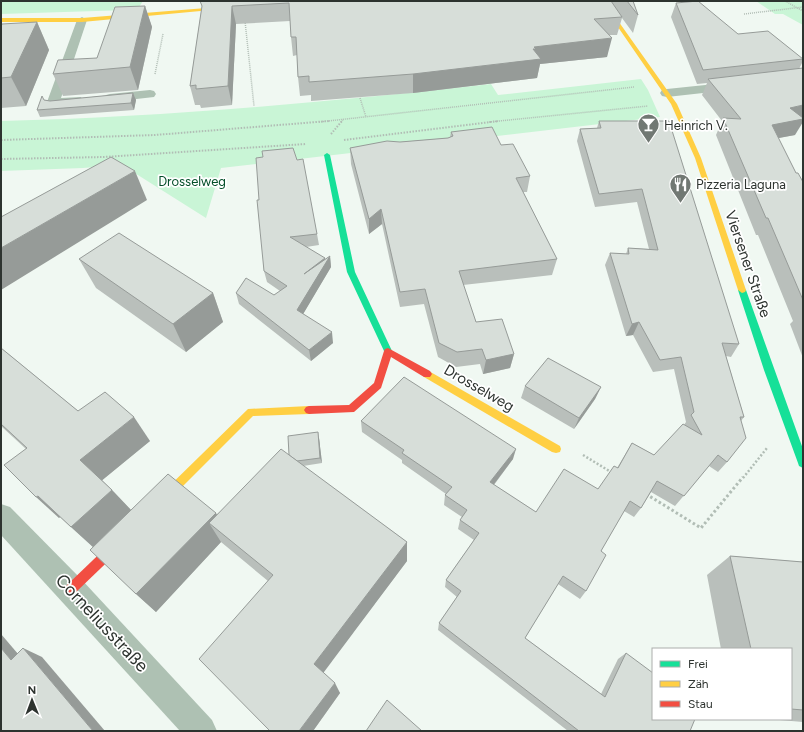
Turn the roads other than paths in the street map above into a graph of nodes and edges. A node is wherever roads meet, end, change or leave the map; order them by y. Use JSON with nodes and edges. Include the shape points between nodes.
{"nodes":[{"id":1,"x":602,"y":1,"type":"edge"},
{"id":2,"x":244,"y":6,"type":"edge"},
{"id":3,"x":1,"y":20,"type":"edge"},
{"id":4,"x":82,"y":20,"type":"junction"},
{"id":5,"x":750,"y":84,"type":"edge"},
{"id":6,"x":667,"y":93,"type":"junction"},
{"id":7,"x":150,"y":94,"type":"road end"},
{"id":8,"x":327,"y":155,"type":"dead end"},
{"id":9,"x":388,"y":351,"type":"junction"},
{"id":10,"x":556,"y":449,"type":"road end"},
{"id":11,"x":803,"y":463,"type":"edge"},
{"id":12,"x":150,"y":512,"type":"edge"},
{"id":13,"x":1,"y":516,"type":"edge"},
{"id":14,"x":127,"y":534,"type":"edge"},
{"id":15,"x":71,"y":589,"type":"junction"},
{"id":16,"x":201,"y":731,"type":"edge"}],
"edges":[{"from":1,"to":6,"type":"street","name":"Viersener Straße"},
{"from":2,"to":4,"type":"street"},
{"from":3,"to":4,"type":"street"},
{"from":4,"to":7,"type":"lane","via":[[53,102]]},
{"from":5,"to":6,"type":"street"},
{"from":6,"to":11,"type":"street","name":"Viersener Straße","via":[[698,158]]},
{"from":8,"to":9,"type":"street","via":[[351,272]]},
{"from":9,"to":10,"type":"street","name":"Drosselweg"},
{"from":9,"to":12,"type":"street","via":[[378,385],[351,409],[251,412]]},
{"from":13,"to":15,"type":"street","name":"Corneliusstraße"},
{"from":14,"to":15,"type":"street"},
{"from":15,"to":16,"type":"street","name":"Corneliusstraße"}]}
